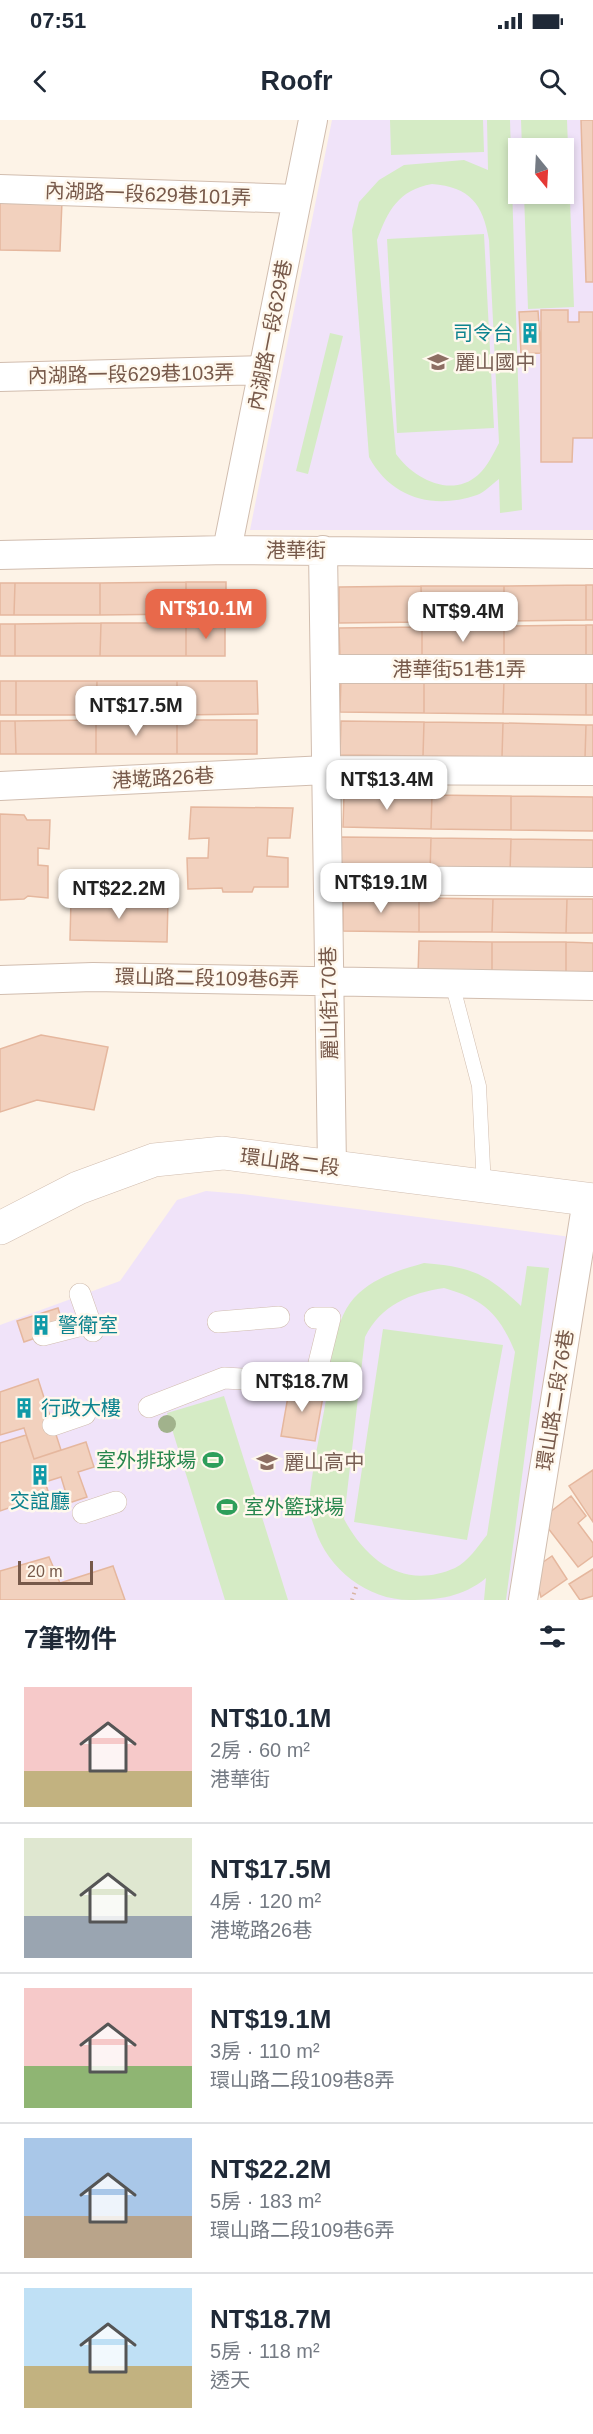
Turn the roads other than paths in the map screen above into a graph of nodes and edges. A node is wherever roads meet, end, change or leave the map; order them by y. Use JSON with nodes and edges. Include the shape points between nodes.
{"nodes":[{"id":1,"x":313,"y":120,"type":"edge"},
{"id":2,"x":0,"y":189,"type":"edge"},
{"id":3,"x":297,"y":199,"type":"junction"},
{"id":4,"x":263,"y":370,"type":"junction"},
{"id":5,"x":0,"y":377,"type":"edge"},
{"id":6,"x":226,"y":550,"type":"junction"},
{"id":7,"x":323,"y":550,"type":"junction"},
{"id":8,"x":593,"y":554,"type":"edge"},
{"id":9,"x":0,"y":555,"type":"edge"},
{"id":10,"x":325,"y":669,"type":"junction"},
{"id":11,"x":593,"y":669,"type":"edge"},
{"id":12,"x":326,"y":770,"type":"junction"},
{"id":13,"x":593,"y":771,"type":"edge"},
{"id":14,"x":0,"y":786,"type":"edge"},
{"id":15,"x":328,"y":880,"type":"junction"},
{"id":16,"x":593,"y":882,"type":"edge"},
{"id":17,"x":0,"y":980,"type":"edge"},
{"id":18,"x":329,"y":980,"type":"junction"},
{"id":19,"x":452,"y":983,"type":"junction"},
{"id":20,"x":593,"y":986,"type":"edge"},
{"id":21,"x":332,"y":1168,"type":"junction"},
{"id":22,"x":484,"y":1187,"type":"junction"},
{"id":23,"x":590,"y":1200,"type":"edge"},
{"id":24,"x":0,"y":1228,"type":"edge"},
{"id":25,"x":80,"y":1294,"type":"dead end"},
{"id":26,"x":279,"y":1317,"type":"dead end"},
{"id":27,"x":315,"y":1318,"type":"dead end"},
{"id":28,"x":218,"y":1322,"type":"dead end"},
{"id":29,"x":43,"y":1335,"type":"dead end"},
{"id":30,"x":149,"y":1407,"type":"dead end"},
{"id":31,"x":85,"y":1414,"type":"dead end"},
{"id":32,"x":53,"y":1425,"type":"dead end"},
{"id":33,"x":116,"y":1502,"type":"dead end"},
{"id":34,"x":83,"y":1513,"type":"dead end"},
{"id":35,"x":523,"y":1600,"type":"edge"}],
"edges":[{"from":1,"to":3,"type":"street","name":"內湖路一段629巷"},
{"from":2,"to":3,"type":"street","name":"內湖路一段629巷101弄"},
{"from":3,"to":4,"type":"street","name":"內湖路一段629巷"},
{"from":4,"to":5,"type":"street","name":"內湖路一段629巷103弄"},
{"from":4,"to":6,"type":"street","name":"內湖路一段629巷"},
{"from":6,"to":7,"type":"street","name":"港華街"},
{"from":6,"to":9,"type":"street","name":"港華街"},
{"from":7,"to":8,"type":"street","name":"港華街"},
{"from":7,"to":10,"type":"street","name":"麗山街170巷"},
{"from":10,"to":11,"type":"street","name":"港華街51巷1弄"},
{"from":10,"to":12,"type":"street","name":"麗山街170巷"},
{"from":12,"to":13,"type":"street","name":"港墘路26巷"},
{"from":12,"to":14,"type":"street","name":"港墘路26巷"},
{"from":12,"to":15,"type":"street","name":"麗山街170巷"},
{"from":15,"to":16,"type":"street"},
{"from":15,"to":18,"type":"street","name":"麗山街170巷"},
{"from":17,"to":18,"type":"street","name":"環山路二段109巷6弄"},
{"from":18,"to":19,"type":"street","name":"環山路二段109巷6弄"},
{"from":18,"to":21,"type":"street","name":"麗山街170巷"},
{"from":19,"to":20,"type":"street","name":"環山路二段109巷6弄"},
{"from":19,"to":22,"type":"lane","via":[[479,1086]]},
{"from":21,"to":22,"type":"street","name":"環山路二段"},
{"from":21,"to":24,"type":"street","name":"環山路二段","via":[[223,1153],[154,1160],[78,1188]]},
{"from":22,"to":23,"type":"street","name":"環山路二段"},
{"from":23,"to":35,"type":"street","name":"環山路二段76巷"},
{"from":25,"to":29,"type":"street","via":[[91,1327]]},
{"from":26,"to":28,"type":"street"},
{"from":27,"to":30,"type":"street","via":[[330,1318],[321,1383],[224,1378]]},
{"from":31,"to":32,"type":"street"},
{"from":33,"to":34,"type":"street"}]}
